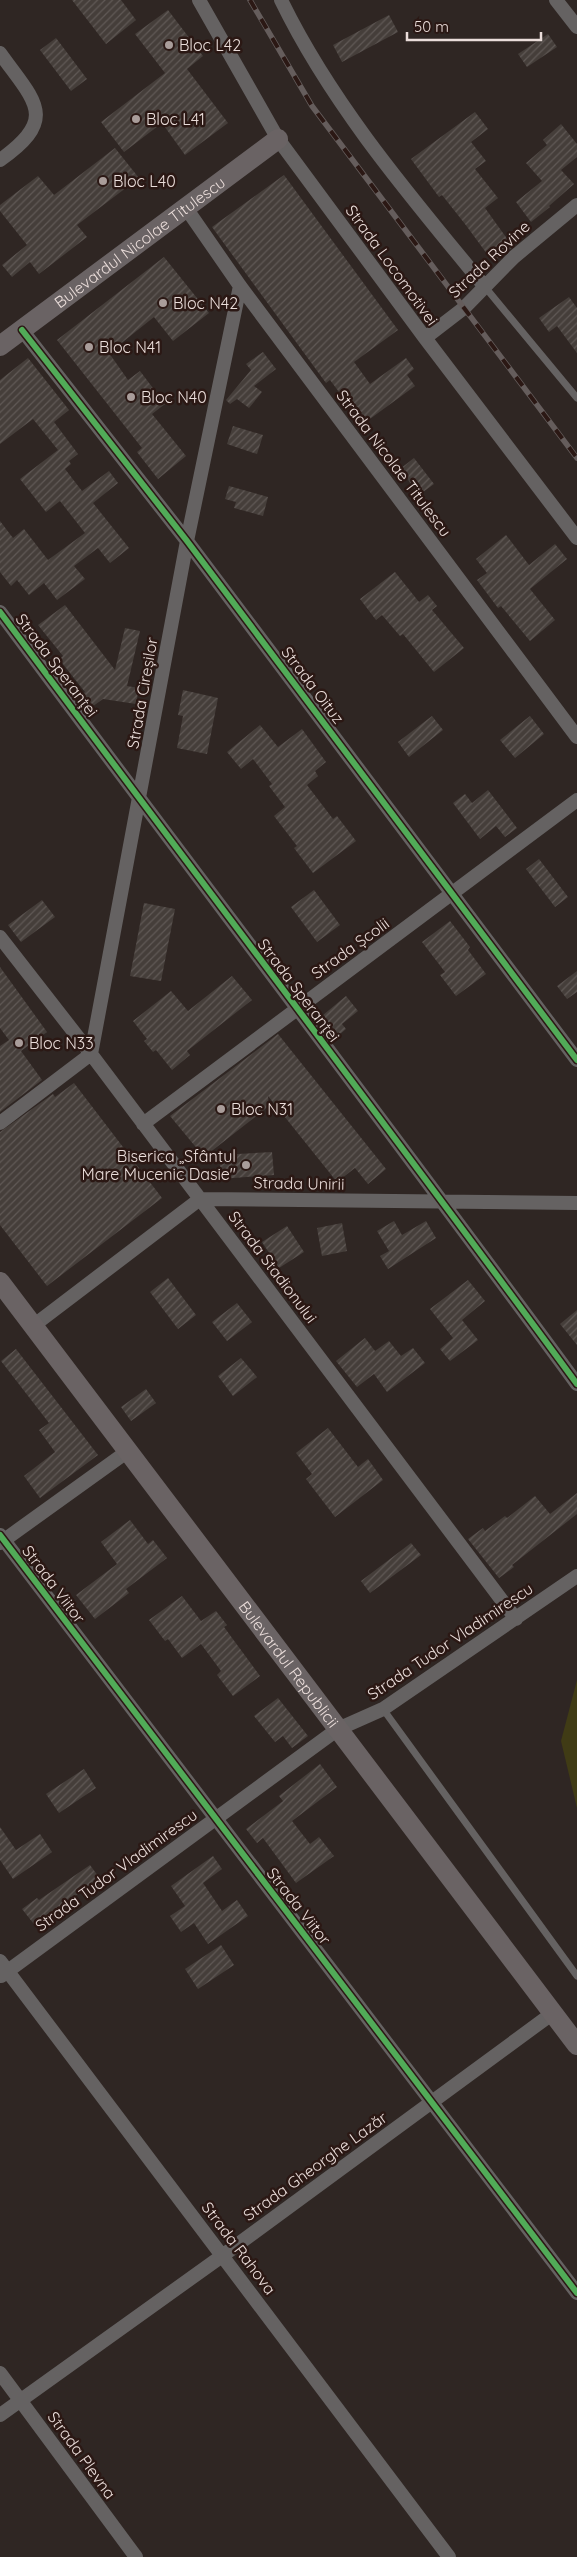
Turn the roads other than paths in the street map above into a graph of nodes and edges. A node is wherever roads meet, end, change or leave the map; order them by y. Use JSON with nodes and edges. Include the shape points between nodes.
{"nodes":[{"id":1,"x":199,"y":0,"type":"edge"},
{"id":2,"x":281,"y":0,"type":"edge"},
{"id":3,"x":556,"y":0,"type":"edge"},
{"id":4,"x":577,"y":27,"type":"edge"},
{"id":5,"x":0,"y":53,"type":"edge"},
{"id":6,"x":278,"y":139,"type":"junction"},
{"id":7,"x":0,"y":160,"type":"edge"},
{"id":8,"x":577,"y":206,"type":"edge"},
{"id":9,"x":186,"y":208,"type":"junction"},
{"id":10,"x":240,"y":286,"type":"junction"},
{"id":11,"x":485,"y":287,"type":"junction"},
{"id":12,"x":22,"y":330,"type":"junction"},
{"id":13,"x":425,"y":338,"type":"junction"},
{"id":14,"x":0,"y":346,"type":"edge"},
{"id":15,"x":577,"y":398,"type":"edge"},
{"id":16,"x":577,"y":538,"type":"edge"},
{"id":17,"x":187,"y":541,"type":"junction"},
{"id":18,"x":0,"y":612,"type":"edge"},
{"id":19,"x":577,"y":737,"type":"edge"},
{"id":20,"x":140,"y":800,"type":"junction"},
{"id":21,"x":577,"y":800,"type":"edge"},
{"id":22,"x":452,"y":894,"type":"junction"},
{"id":23,"x":0,"y":937,"type":"edge"},
{"id":24,"x":296,"y":1009,"type":"junction"},
{"id":25,"x":91,"y":1054,"type":"junction"},
{"id":26,"x":577,"y":1060,"type":"edge"},
{"id":27,"x":0,"y":1123,"type":"edge"},
{"id":28,"x":143,"y":1124,"type":"junction"},
{"id":29,"x":200,"y":1199,"type":"junction"},
{"id":30,"x":443,"y":1202,"type":"junction"},
{"id":31,"x":577,"y":1203,"type":"edge"},
{"id":32,"x":0,"y":1282,"type":"edge"},
{"id":33,"x":33,"y":1326,"type":"junction"},
{"id":34,"x":577,"y":1384,"type":"edge"},
{"id":35,"x":128,"y":1451,"type":"junction"},
{"id":36,"x":1,"y":1539,"type":"edge"},
{"id":37,"x":577,"y":1576,"type":"edge"},
{"id":38,"x":516,"y":1619,"type":"junction"},
{"id":39,"x":383,"y":1709,"type":"junction"},
{"id":40,"x":338,"y":1728,"type":"junction"},
{"id":41,"x":215,"y":1820,"type":"junction"},
{"id":42,"x":2,"y":1970,"type":"edge"},
{"id":43,"x":577,"y":1976,"type":"edge"},
{"id":44,"x":553,"y":2013,"type":"junction"},
{"id":45,"x":577,"y":2045,"type":"edge"},
{"id":46,"x":432,"y":2102,"type":"junction"},
{"id":47,"x":222,"y":2256,"type":"junction"},
{"id":48,"x":577,"y":2293,"type":"edge"},
{"id":49,"x":0,"y":2373,"type":"edge"},
{"id":50,"x":20,"y":2400,"type":"junction"},
{"id":51,"x":0,"y":2415,"type":"edge"},
{"id":52,"x":136,"y":2557,"type":"edge"},
{"id":53,"x":449,"y":2557,"type":"edge"}],
"edges":[{"from":1,"to":6,"type":"street","name":"Strada Locomotivei"},
{"from":2,"to":11,"type":"street","via":[[298,34],[346,110]]},
{"from":3,"to":4,"type":"street"},
{"from":5,"to":7,"type":"street","via":[[31,97],[36,112],[31,134]]},
{"from":6,"to":9,"type":"main road","name":"Bulevardul Nicolae Titulescu"},
{"from":6,"to":13,"type":"street","name":"Strada Locomotivei"},
{"from":8,"to":11,"type":"street","name":"Strada Rovine","via":[[514,257]]},
{"from":9,"to":10,"type":"street","name":"Strada Nicolae Titulescu"},
{"from":9,"to":12,"type":"main road","name":"Bulevardul Nicolae Titulescu"},
{"from":10,"to":17,"type":"street","name":"Strada Cireșilor"},
{"from":10,"to":19,"type":"street","name":"Strada Nicolae Titulescu"},
{"from":11,"to":13,"type":"street","name":"Strada Rovine"},
{"from":11,"to":15,"type":"lane"},
{"from":12,"to":14,"type":"main road","name":"Bulevardul Nicolae Titulescu"},
{"from":12,"to":17,"type":"street","name":"Strada Oituz"},
{"from":13,"to":16,"type":"street","name":"Strada Locomotivei"},
{"from":17,"to":20,"type":"street","name":"Strada Cireșilor"},
{"from":17,"to":22,"type":"street","name":"Strada Oituz"},
{"from":18,"to":20,"type":"street","name":"Strada Speranței"},
{"from":20,"to":24,"type":"street","name":"Strada Speranței"},
{"from":20,"to":25,"type":"street","name":"Strada Cireșilor"},
{"from":21,"to":22,"type":"street","name":"Strada Școlii"},
{"from":22,"to":24,"type":"street","name":"Strada Școlii"},
{"from":22,"to":26,"type":"street","name":"Strada Oituz"},
{"from":23,"to":25,"type":"street","name":"Strada Stadionului"},
{"from":24,"to":28,"type":"street","name":"Strada Școlii"},
{"from":24,"to":30,"type":"street","name":"Strada Speranței"},
{"from":25,"to":27,"type":"street"},
{"from":25,"to":28,"type":"street","name":"Strada Stadionului"},
{"from":28,"to":29,"type":"street","name":"Strada Stadionului"},
{"from":29,"to":30,"type":"street","name":"Strada Unirii"},
{"from":29,"to":33,"type":"street"},
{"from":29,"to":38,"type":"street","name":"Strada Stadionului"},
{"from":30,"to":31,"type":"street","name":"Strada Unirii"},
{"from":30,"to":34,"type":"street","name":"Strada Speranței"},
{"from":32,"to":33,"type":"main road","name":"Bulevardul Republicii"},
{"from":33,"to":35,"type":"main road","name":"Bulevardul Republicii"},
{"from":35,"to":36,"type":"street"},
{"from":35,"to":40,"type":"main road","name":"Bulevardul Republicii"},
{"from":36,"to":41,"type":"street","name":"Strada Viitor"},
{"from":37,"to":38,"type":"street","name":"Strada Tudor Vladimirescu"},
{"from":38,"to":39,"type":"street","name":"Strada Tudor Vladimirescu"},
{"from":39,"to":40,"type":"street","name":"Strada Tudor Vladimirescu"},
{"from":39,"to":43,"type":"lane"},
{"from":40,"to":41,"type":"street","name":"Strada Tudor Vladimirescu"},
{"from":40,"to":44,"type":"main road","name":"Bulevardul Republicii"},
{"from":41,"to":42,"type":"street","name":"Strada Tudor Vladimirescu"},
{"from":41,"to":46,"type":"street","name":"Strada Viitor"},
{"from":42,"to":47,"type":"street","name":"Strada Rahova"},
{"from":44,"to":45,"type":"main road","name":"Bulevardul Republicii"},
{"from":44,"to":46,"type":"street","name":"Strada Gheorghe Lazăr"},
{"from":46,"to":47,"type":"street","name":"Strada Gheorghe Lazăr"},
{"from":46,"to":48,"type":"street","name":"Strada Viitor"},
{"from":47,"to":50,"type":"street","name":"Strada Gheorghe Lazăr"},
{"from":47,"to":53,"type":"street","name":"Strada Rahova"},
{"from":49,"to":50,"type":"street","name":"Strada Plevna"},
{"from":50,"to":51,"type":"street","name":"Strada Gheorghe Lazăr"},
{"from":50,"to":52,"type":"street","name":"Strada Plevna"}]}
